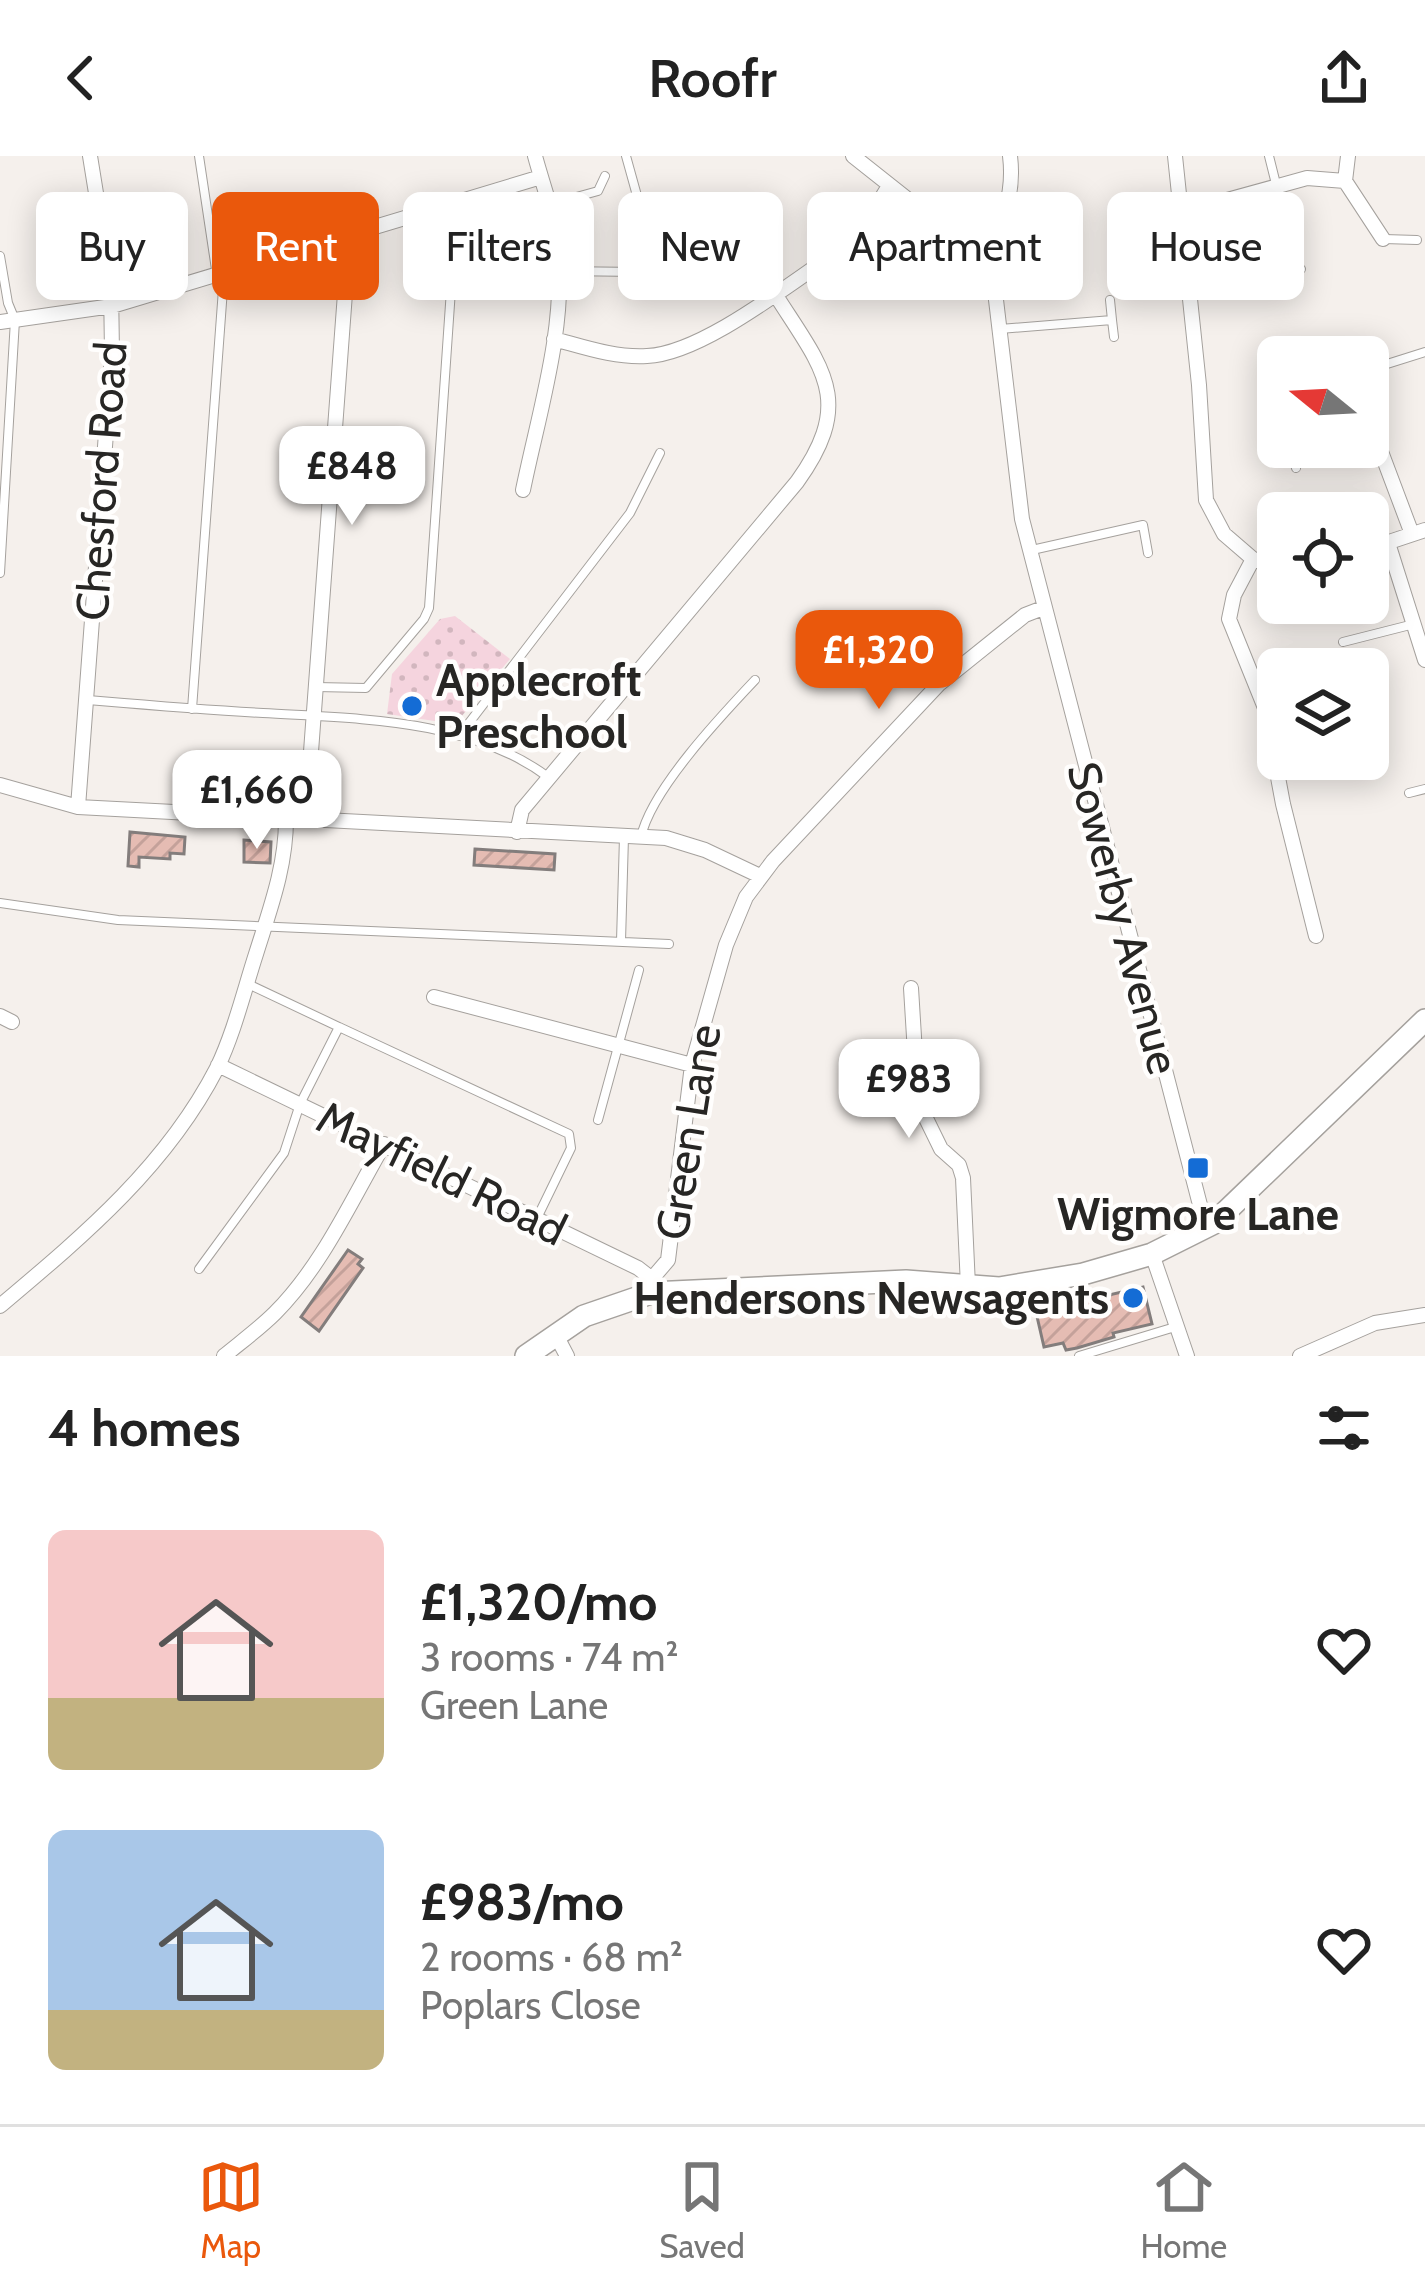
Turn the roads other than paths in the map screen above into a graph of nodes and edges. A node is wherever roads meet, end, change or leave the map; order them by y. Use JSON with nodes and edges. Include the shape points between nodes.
{"nodes":[{"id":1,"x":90,"y":156,"type":"edge"},
{"id":2,"x":199,"y":156,"type":"edge"},
{"id":3,"x":536,"y":156,"type":"edge"},
{"id":4,"x":626,"y":156,"type":"edge"},
{"id":5,"x":853,"y":156,"type":"edge"},
{"id":6,"x":1010,"y":156,"type":"edge"},
{"id":7,"x":1174,"y":156,"type":"edge"},
{"id":8,"x":1269,"y":156,"type":"edge"},
{"id":9,"x":1348,"y":156,"type":"edge"},
{"id":10,"x":605,"y":176,"type":"dead end"},
{"id":11,"x":541,"y":177,"type":"junction"},
{"id":12,"x":1345,"y":182,"type":"junction"},
{"id":13,"x":889,"y":186,"type":"junction"},
{"id":14,"x":1277,"y":186,"type":"junction"},
{"id":15,"x":491,"y":192,"type":"edge"},
{"id":16,"x":545,"y":192,"type":"edge"},
{"id":17,"x":591,"y":192,"type":"edge"},
{"id":18,"x":636,"y":192,"type":"edge"},
{"id":19,"x":897,"y":192,"type":"edge"},
{"id":20,"x":1010,"y":192,"type":"edge"},
{"id":21,"x":1178,"y":192,"type":"edge"},
{"id":22,"x":1258,"y":192,"type":"edge"},
{"id":23,"x":1383,"y":239,"type":"joint"},
{"id":24,"x":1417,"y":240,"type":"dead end"},
{"id":25,"x":212,"y":243,"type":"edge"},
{"id":26,"x":0,"y":256,"type":"edge"},
{"id":27,"x":212,"y":277,"type":"edge"},
{"id":28,"x":783,"y":289,"type":"edge"},
{"id":29,"x":222,"y":300,"type":"edge"},
{"id":30,"x":344,"y":300,"type":"edge"},
{"id":31,"x":450,"y":300,"type":"edge"},
{"id":32,"x":557,"y":300,"type":"edge"},
{"id":33,"x":765,"y":300,"type":"edge"},
{"id":34,"x":778,"y":300,"type":"edge"},
{"id":35,"x":995,"y":300,"type":"edge"},
{"id":36,"x":1110,"y":300,"type":"dead end"},
{"id":37,"x":1188,"y":300,"type":"edge"},
{"id":38,"x":112,"y":306,"type":"junction"},
{"id":39,"x":1112,"y":320,"type":"junction"},
{"id":40,"x":7,"y":321,"type":"edge"},
{"id":41,"x":998,"y":329,"type":"junction"},
{"id":42,"x":1114,"y":337,"type":"dead end"},
{"id":43,"x":554,"y":339,"type":"junction"},
{"id":44,"x":1425,"y":352,"type":"edge"},
{"id":45,"x":1389,"y":363,"type":"edge"},
{"id":46,"x":660,"y":453,"type":"dead end"},
{"id":47,"x":1389,"y":465,"type":"edge"},
{"id":48,"x":523,"y":490,"type":"dead end"},
{"id":49,"x":1418,"y":532,"type":"edge"},
{"id":50,"x":1389,"y":543,"type":"edge"},
{"id":51,"x":1389,"y":546,"type":"edge"},
{"id":52,"x":1030,"y":550,"type":"junction"},
{"id":53,"x":1148,"y":553,"type":"dead end"},
{"id":54,"x":1253,"y":560,"type":"junction"},
{"id":55,"x":1257,"y":561,"type":"edge"},
{"id":56,"x":0,"y":574,"type":"edge"},
{"id":57,"x":1043,"y":608,"type":"junction"},
{"id":58,"x":1414,"y":624,"type":"junction"},
{"id":59,"x":1343,"y":642,"type":"dead end"},
{"id":60,"x":1425,"y":660,"type":"edge"},
{"id":61,"x":755,"y":680,"type":"dead end"},
{"id":62,"x":315,"y":687,"type":"junction"},
{"id":63,"x":87,"y":700,"type":"junction"},
{"id":64,"x":192,"y":709,"type":"junction"},
{"id":65,"x":313,"y":714,"type":"junction"},
{"id":66,"x":459,"y":736,"type":"junction"},
{"id":67,"x":549,"y":778,"type":"junction"},
{"id":68,"x":0,"y":785,"type":"edge"},
{"id":69,"x":1425,"y":789,"type":"edge"},
{"id":70,"x":1409,"y":793,"type":"dead end"},
{"id":71,"x":78,"y":807,"type":"junction"},
{"id":72,"x":286,"y":819,"type":"junction"},
{"id":73,"x":306,"y":819,"type":"junction"},
{"id":74,"x":517,"y":832,"type":"junction"},
{"id":75,"x":624,"y":837,"type":"junction"},
{"id":76,"x":641,"y":837,"type":"junction"},
{"id":77,"x":760,"y":876,"type":"junction"},
{"id":78,"x":0,"y":902,"type":"edge"},
{"id":79,"x":264,"y":927,"type":"junction"},
{"id":80,"x":1316,"y":936,"type":"dead end"},
{"id":81,"x":621,"y":941,"type":"junction"},
{"id":82,"x":669,"y":944,"type":"dead end"},
{"id":83,"x":639,"y":970,"type":"dead end"},
{"id":84,"x":247,"y":983,"type":"junction"},
{"id":85,"x":911,"y":988,"type":"dead end"},
{"id":86,"x":434,"y":998,"type":"dead end"},
{"id":87,"x":1425,"y":1020,"type":"edge"},
{"id":88,"x":339,"y":1027,"type":"junction"},
{"id":89,"x":619,"y":1047,"type":"junction"},
{"id":90,"x":218,"y":1065,"type":"junction"},
{"id":91,"x":692,"y":1065,"type":"junction"},
{"id":92,"x":300,"y":1105,"type":"junction"},
{"id":93,"x":598,"y":1120,"type":"dead end"},
{"id":94,"x":384,"y":1144,"type":"junction"},
{"id":95,"x":537,"y":1218,"type":"junction"},
{"id":96,"x":1206,"y":1228,"type":"junction"},
{"id":97,"x":1152,"y":1254,"type":"junction"},
{"id":98,"x":199,"y":1269,"type":"dead end"},
{"id":99,"x":968,"y":1286,"type":"junction"},
{"id":100,"x":651,"y":1287,"type":"junction"},
{"id":101,"x":0,"y":1306,"type":"edge"},
{"id":102,"x":1425,"y":1315,"type":"edge"},
{"id":103,"x":1177,"y":1327,"type":"junction"},
{"id":104,"x":556,"y":1335,"type":"junction"},
{"id":105,"x":224,"y":1356,"type":"edge"},
{"id":106,"x":526,"y":1356,"type":"edge"},
{"id":107,"x":567,"y":1356,"type":"edge"},
{"id":108,"x":1079,"y":1356,"type":"edge"},
{"id":109,"x":1187,"y":1356,"type":"edge"},
{"id":110,"x":1300,"y":1356,"type":"edge"}],
"edges":[{"from":1,"to":38,"type":"street","name":"Chesford Road"},
{"from":2,"to":25,"type":"lane"},
{"from":3,"to":11,"type":"street"},
{"from":4,"to":18,"type":"lane"},
{"from":5,"to":13,"type":"street"},
{"from":6,"to":20,"type":"street"},
{"from":7,"to":21,"type":"street"},
{"from":8,"to":14,"type":"lane"},
{"from":9,"to":12,"type":"street"},
{"from":10,"to":17,"type":"lane"},
{"from":11,"to":15,"type":"street"},
{"from":11,"to":16,"type":"street"},
{"from":12,"to":14,"type":"street","via":[[1307,178]]},
{"from":12,"to":23,"type":"street"},
{"from":13,"to":19,"type":"street"},
{"from":13,"to":28,"type":"street","via":[[843,248]]},
{"from":14,"to":22,"type":"street"},
{"from":23,"to":24,"type":"lane"},
{"from":26,"to":40,"type":"lane"},
{"from":27,"to":38,"type":"street"},
{"from":29,"to":64,"type":"lane"},
{"from":30,"to":62,"type":"street"},
{"from":31,"to":62,"type":"lane","via":[[429,608],[366,688]]},
{"from":32,"to":43,"type":"street"},
{"from":33,"to":43,"type":"street","via":[[677,352],[621,356]]},
{"from":34,"to":67,"type":"street","via":[[827,385],[829,422],[820,447]]},
{"from":35,"to":41,"type":"street"},
{"from":36,"to":39,"type":"lane"},
{"from":37,"to":54,"type":"street","via":[[1206,500],[1224,534]]},
{"from":38,"to":40,"type":"street"},
{"from":38,"to":63,"type":"street","name":"Chesford Road"},
{"from":39,"to":41,"type":"lane"},
{"from":39,"to":42,"type":"lane"},
{"from":40,"to":56,"type":"lane"},
{"from":41,"to":52,"type":"street"},
{"from":43,"to":48,"type":"street"},
{"from":44,"to":45,"type":"lane"},
{"from":46,"to":66,"type":"lane","via":[[630,512]]},
{"from":47,"to":49,"type":"street"},
{"from":49,"to":50,"type":"street"},
{"from":51,"to":58,"type":"street"},
{"from":52,"to":53,"type":"lane","via":[[1143,525]]},
{"from":52,"to":57,"type":"street"},
{"from":54,"to":55,"type":"street"},
{"from":54,"to":80,"type":"street","via":[[1229,619],[1265,708]]},
{"from":57,"to":77,"type":"street","name":"Green Lane","via":[[939,684]]},
{"from":57,"to":96,"type":"street","name":"Sowerby Avenue"},
{"from":58,"to":59,"type":"lane"},
{"from":58,"to":60,"type":"street"},
{"from":61,"to":76,"type":"lane","via":[[686,760]]},
{"from":62,"to":65,"type":"street"},
{"from":63,"to":64,"type":"lane"},
{"from":63,"to":71,"type":"street","name":"Chesford Road"},
{"from":64,"to":65,"type":"lane"},
{"from":65,"to":66,"type":"lane"},
{"from":65,"to":73,"type":"street"},
{"from":66,"to":67,"type":"lane","via":[[523,758]]},
{"from":67,"to":74,"type":"street","via":[[522,810]]},
{"from":68,"to":71,"type":"street"},
{"from":69,"to":70,"type":"lane"},
{"from":71,"to":72,"type":"street"},
{"from":72,"to":73,"type":"street"},
{"from":72,"to":79,"type":"street","via":[[286,855]]},
{"from":73,"to":74,"type":"street"},
{"from":74,"to":75,"type":"street"},
{"from":75,"to":76,"type":"street"},
{"from":75,"to":81,"type":"lane"},
{"from":76,"to":77,"type":"street","via":[[681,841]]},
{"from":77,"to":91,"type":"street","name":"Green Lane","via":[[735,921]]},
{"from":78,"to":79,"type":"lane","via":[[118,920]]},
{"from":79,"to":81,"type":"lane"},
{"from":79,"to":84,"type":"street"},
{"from":81,"to":82,"type":"lane"},
{"from":83,"to":89,"type":"lane"},
{"from":84,"to":88,"type":"lane"},
{"from":84,"to":90,"type":"street"},
{"from":85,"to":99,"type":"street","via":[[918,1102],[963,1178]]},
{"from":86,"to":89,"type":"street"},
{"from":87,"to":96,"type":"street"},
{"from":88,"to":92,"type":"lane"},
{"from":88,"to":95,"type":"lane","via":[[569,1134],[571,1148]]},
{"from":89,"to":91,"type":"street"},
{"from":89,"to":93,"type":"lane"},
{"from":90,"to":92,"type":"street","name":"Mayfield Road"},
{"from":90,"to":101,"type":"street","via":[[178,1135],[119,1201]]},
{"from":91,"to":100,"type":"street","name":"Green Lane","via":[[671,1249]]},
{"from":92,"to":94,"type":"street","name":"Mayfield Road"},
{"from":92,"to":98,"type":"lane","via":[[284,1153]]},
{"from":94,"to":95,"type":"street","name":"Mayfield Road"},
{"from":94,"to":105,"type":"street","via":[[298,1285]]},
{"from":95,"to":100,"type":"street","name":"Mayfield Road","via":[[638,1268]]},
{"from":96,"to":97,"type":"street"},
{"from":97,"to":99,"type":"street","via":[[1034,1284]]},
{"from":97,"to":103,"type":"street"},
{"from":99,"to":100,"type":"street"},
{"from":100,"to":104,"type":"street"},
{"from":102,"to":110,"type":"street","via":[[1375,1323]]},
{"from":103,"to":108,"type":"lane"},
{"from":103,"to":109,"type":"street"},
{"from":104,"to":106,"type":"street"},
{"from":104,"to":107,"type":"street"}]}
